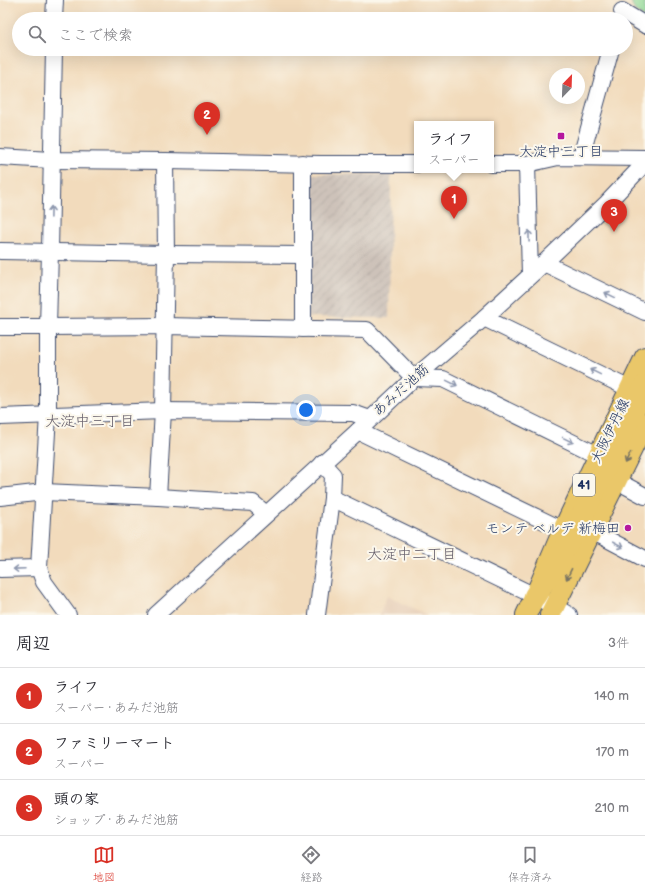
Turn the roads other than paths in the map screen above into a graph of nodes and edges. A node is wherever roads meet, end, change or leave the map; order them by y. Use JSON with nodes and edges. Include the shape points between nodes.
{"nodes":[{"id":1,"x":55,"y":0,"type":"edge"},
{"id":2,"x":54,"y":12,"type":"edge"},
{"id":3,"x":633,"y":17,"type":"edge"},
{"id":4,"x":645,"y":25,"type":"edge"},
{"id":5,"x":54,"y":56,"type":"edge"},
{"id":6,"x":609,"y":56,"type":"edge"},
{"id":7,"x":0,"y":157,"type":"edge"},
{"id":8,"x":581,"y":157,"type":"junction"},
{"id":9,"x":645,"y":158,"type":"edge"},
{"id":10,"x":51,"y":160,"type":"junction"},
{"id":11,"x":165,"y":161,"type":"junction"},
{"id":12,"x":303,"y":163,"type":"junction"},
{"id":13,"x":645,"y":163,"type":"edge"},
{"id":14,"x":414,"y":164,"type":"edge"},
{"id":15,"x":494,"y":164,"type":"edge"},
{"id":16,"x":528,"y":164,"type":"junction"},
{"id":17,"x":0,"y":250,"type":"edge"},
{"id":18,"x":50,"y":251,"type":"junction"},
{"id":19,"x":166,"y":254,"type":"junction"},
{"id":20,"x":302,"y":255,"type":"junction"},
{"id":21,"x":544,"y":263,"type":"junction"},
{"id":22,"x":530,"y":275,"type":"junction"},
{"id":23,"x":645,"y":312,"type":"edge"},
{"id":24,"x":484,"y":318,"type":"junction"},
{"id":25,"x":165,"y":326,"type":"junction"},
{"id":26,"x":0,"y":327,"type":"edge"},
{"id":27,"x":48,"y":327,"type":"junction"},
{"id":28,"x":303,"y":329,"type":"junction"},
{"id":29,"x":645,"y":357,"type":"edge"},
{"id":30,"x":414,"y":378,"type":"junction"},
{"id":31,"x":637,"y":388,"type":"edge"},
{"id":32,"x":163,"y":411,"type":"junction"},
{"id":33,"x":48,"y":415,"type":"junction"},
{"id":34,"x":0,"y":417,"type":"edge"},
{"id":35,"x":370,"y":418,"type":"junction"},
{"id":36,"x":645,"y":423,"type":"edge"},
{"id":37,"x":358,"y":431,"type":"junction"},
{"id":38,"x":598,"y":455,"type":"junction"},
{"id":39,"x":322,"y":463,"type":"junction"},
{"id":40,"x":617,"y":481,"type":"junction"},
{"id":41,"x":44,"y":492,"type":"junction"},
{"id":42,"x":645,"y":496,"type":"edge"},
{"id":43,"x":0,"y":497,"type":"edge"},
{"id":44,"x":158,"y":497,"type":"junction"},
{"id":45,"x":332,"y":498,"type":"junction"},
{"id":46,"x":266,"y":514,"type":"junction"},
{"id":47,"x":562,"y":530,"type":"junction"},
{"id":48,"x":592,"y":531,"type":"junction"},
{"id":49,"x":645,"y":560,"type":"edge"},
{"id":50,"x":39,"y":568,"type":"junction"},
{"id":51,"x":0,"y":570,"type":"edge"},
{"id":52,"x":531,"y":606,"type":"edge"},
{"id":53,"x":558,"y":612,"type":"edge"},
{"id":54,"x":68,"y":615,"type":"edge"},
{"id":55,"x":156,"y":615,"type":"edge"},
{"id":56,"x":317,"y":615,"type":"edge"}],
"edges":[{"from":1,"to":2,"type":"street"},
{"from":3,"to":4,"type":"street"},
{"from":5,"to":10,"type":"street"},
{"from":6,"to":8,"type":"street"},
{"from":7,"to":10,"type":"street"},
{"from":8,"to":9,"type":"street"},
{"from":8,"to":16,"type":"street","via":[[558,157]]},
{"from":10,"to":11,"type":"street"},
{"from":18,"to":10,"type":"street","one_way":true},
{"from":11,"to":12,"type":"street"},
{"from":11,"to":19,"type":"street"},
{"from":12,"to":14,"type":"street"},
{"from":12,"to":20,"type":"street"},
{"from":13,"to":21,"type":"street","name":"あみだ池筋"},
{"from":15,"to":16,"type":"street"},
{"from":22,"to":16,"type":"street","one_way":true},
{"from":17,"to":18,"type":"street"},
{"from":18,"to":19,"type":"street"},
{"from":18,"to":27,"type":"street"},
{"from":19,"to":20,"type":"street"},
{"from":19,"to":25,"type":"street"},
{"from":20,"to":28,"type":"street"},
{"from":21,"to":22,"type":"street","name":"あみだ池筋"},
{"from":23,"to":21,"type":"street","one_way":true},
{"from":22,"to":24,"type":"street","name":"あみだ池筋"},
{"from":24,"to":30,"type":"street","name":"あみだ池筋"},
{"from":31,"to":24,"type":"street","one_way":true},
{"from":25,"to":27,"type":"street"},
{"from":25,"to":28,"type":"street"},
{"from":25,"to":32,"type":"street"},
{"from":26,"to":27,"type":"street"},
{"from":27,"to":33,"type":"street"},
{"from":28,"to":30,"type":"street","via":[[367,330]]},
{"from":29,"to":31,"type":"main road","name":"大阪伊丹線","number":"41"},
{"from":30,"to":35,"type":"street","name":"あみだ池筋"},
{"from":30,"to":38,"type":"street","one_way":true,"via":[[443,379]]},
{"from":31,"to":38,"type":"main road","name":"大阪伊丹線","number":"41"},
{"from":31,"to":52,"type":"highway","via":[[573,535]]},
{"from":32,"to":33,"type":"street"},
{"from":32,"to":35,"type":"street","via":[[353,413]]},
{"from":32,"to":44,"type":"street"},
{"from":33,"to":34,"type":"street"},
{"from":33,"to":41,"type":"street"},
{"from":35,"to":37,"type":"street","name":"あみだ池筋"},
{"from":36,"to":40,"type":"main road","name":"大阪伊丹線","number":"41","one_way":true},
{"from":37,"to":39,"type":"street","name":"あみだ池筋"},
{"from":37,"to":47,"type":"street"},
{"from":38,"to":47,"type":"main road","name":"大阪伊丹線","number":"41"},
{"from":39,"to":45,"type":"street","via":[[333,475]]},
{"from":39,"to":46,"type":"street","name":"あみだ池筋"},
{"from":40,"to":42,"type":"street"},
{"from":40,"to":48,"type":"main road","name":"大阪伊丹線","number":"41"},
{"from":41,"to":43,"type":"street"},
{"from":41,"to":44,"type":"street"},
{"from":41,"to":50,"type":"street"},
{"from":44,"to":46,"type":"street","via":[[253,503]]},
{"from":45,"to":52,"type":"street"},
{"from":45,"to":56,"type":"street"},
{"from":46,"to":55,"type":"street","name":"あみだ池筋"},
{"from":47,"to":52,"type":"main road","name":"大阪伊丹線","number":"41"},
{"from":48,"to":49,"type":"street","one_way":true},
{"from":48,"to":53,"type":"main road","name":"大阪伊丹線","number":"41","one_way":true,"via":[[571,569]]},
{"from":50,"to":51,"type":"street","one_way":true},
{"from":50,"to":54,"type":"street","via":[[44,582]]},
{"from":52,"to":53,"type":"street"}]}
